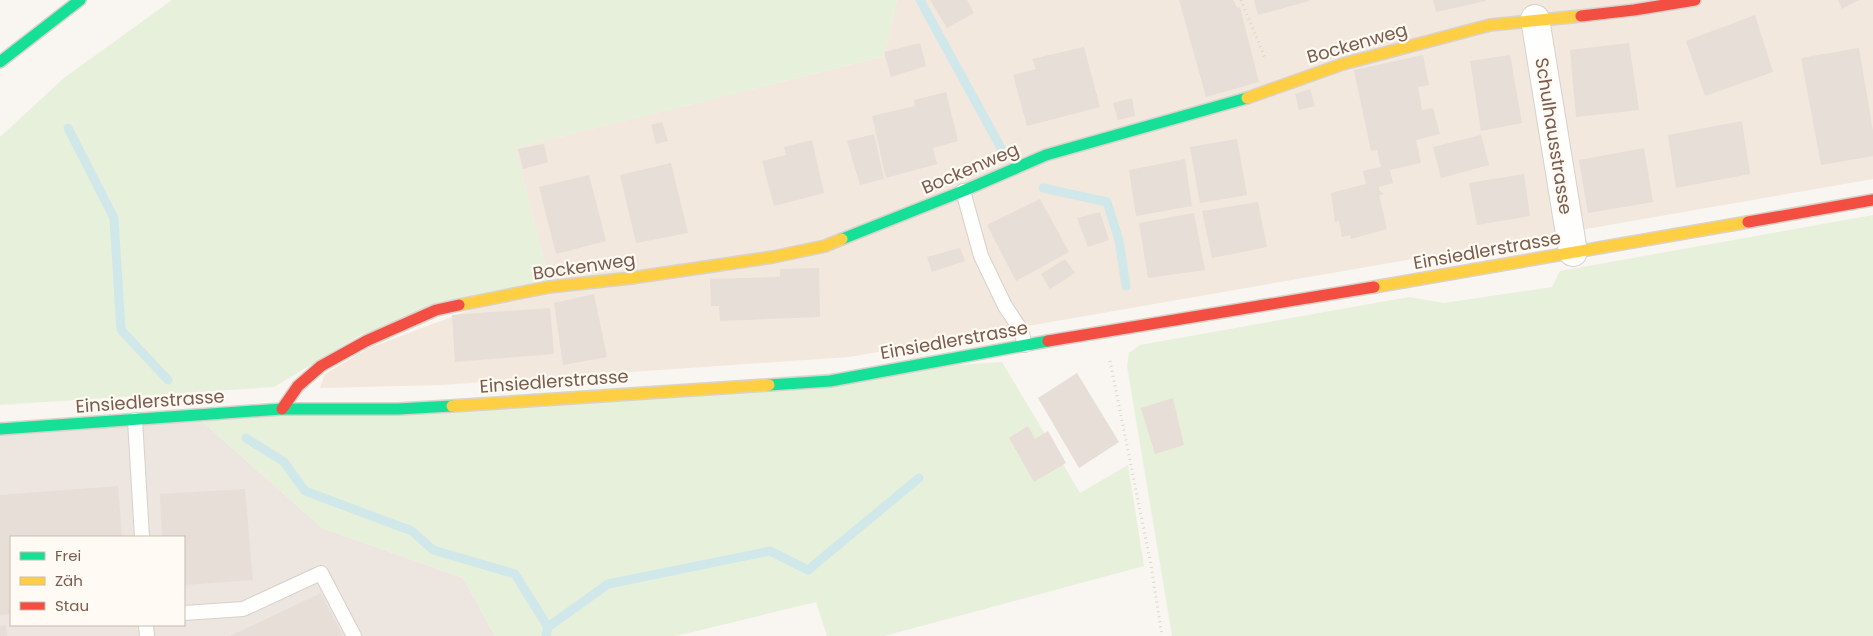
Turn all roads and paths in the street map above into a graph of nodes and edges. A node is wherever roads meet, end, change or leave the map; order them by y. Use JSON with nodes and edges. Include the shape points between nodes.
{"nodes":[{"id":1,"x":80,"y":0,"type":"edge"},
{"id":2,"x":1241,"y":0,"type":"edge"},
{"id":3,"x":1695,"y":0,"type":"edge"},
{"id":4,"x":1535,"y":19,"type":"junction"},
{"id":5,"x":0,"y":62,"type":"edge"},
{"id":6,"x":1277,"y":86,"type":"junction"},
{"id":7,"x":963,"y":191,"type":"junction"},
{"id":8,"x":1873,"y":200,"type":"edge"},
{"id":9,"x":1573,"y":252,"type":"junction"},
{"id":10,"x":1107,"y":333,"type":"junction"},
{"id":11,"x":1025,"y":345,"type":"junction"},
{"id":12,"x":282,"y":409,"type":"junction"},
{"id":13,"x":135,"y":420,"type":"junction"},
{"id":14,"x":0,"y":429,"type":"edge"},
{"id":15,"x":142,"y":536,"type":"edge"},
{"id":16,"x":185,"y":614,"type":"edge"},
{"id":17,"x":354,"y":636,"type":"edge"},
{"id":18,"x":1162,"y":636,"type":"edge"}],
"edges":[{"from":1,"to":5,"type":"main road"},
{"from":2,"to":6,"type":"path"},
{"from":3,"to":4,"type":"main road","name":"Bockenweg","via":[[1634,10]]},
{"from":4,"to":6,"type":"main road","name":"Bockenweg","via":[[1481,27],[1343,64]]},
{"from":4,"to":9,"type":"street","name":"Schulhausstrasse"},
{"from":6,"to":7,"type":"main road","name":"Bockenweg","via":[[1247,98],[1046,155]]},
{"from":7,"to":11,"type":"lane","via":[[981,256],[1005,306],[1021,330]]},
{"from":7,"to":12,"type":"main road","name":"Bockenweg","via":[[825,246],[630,278],[549,287],[436,310],[366,341],[321,366],[298,386]]},
{"from":8,"to":9,"type":"main road","name":"Einsiedlerstrasse"},
{"from":9,"to":10,"type":"main road","name":"Einsiedlerstrasse"},
{"from":10,"to":11,"type":"main road","name":"Einsiedlerstrasse"},
{"from":10,"to":18,"type":"path"},
{"from":11,"to":12,"type":"main road","name":"Einsiedlerstrasse","via":[[830,381],[398,409]]},
{"from":12,"to":13,"type":"main road","name":"Einsiedlerstrasse"},
{"from":13,"to":14,"type":"main road","name":"Einsiedlerstrasse"},
{"from":13,"to":15,"type":"lane"},
{"from":16,"to":17,"type":"lane","via":[[243,609],[322,573]]}]}
